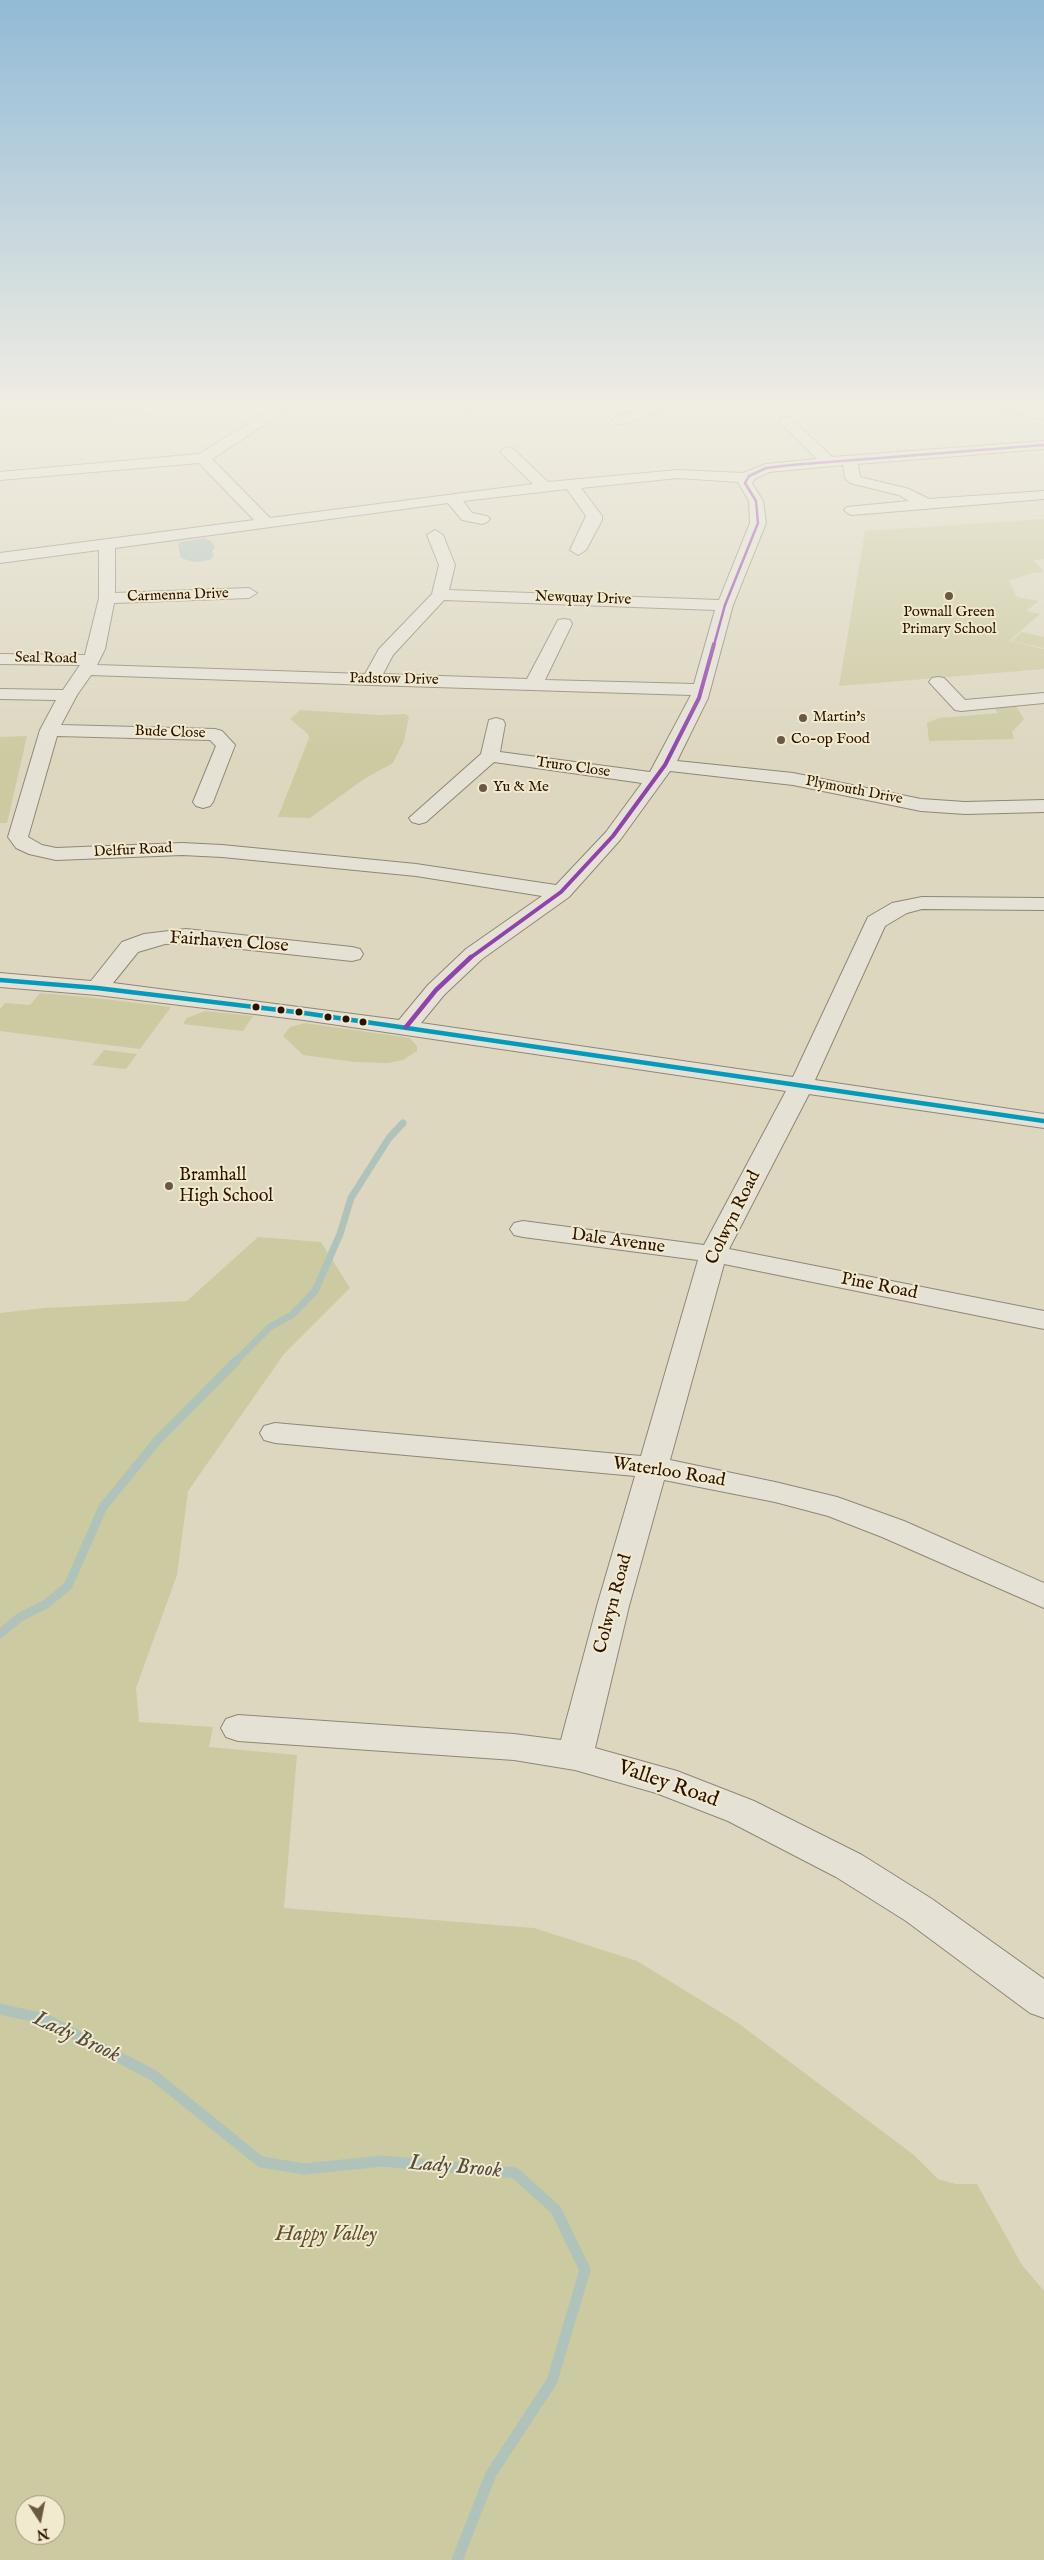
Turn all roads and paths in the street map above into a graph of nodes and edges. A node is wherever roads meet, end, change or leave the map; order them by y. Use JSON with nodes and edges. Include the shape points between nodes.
{"nodes":[{"id":1,"x":269,"y":521,"type":"edge"},
{"id":2,"x":593,"y":521,"type":"edge"},
{"id":3,"x":758,"y":521,"type":"edge"},
{"id":4,"x":265,"y":522,"type":"joint"},
{"id":5,"x":435,"y":535,"type":"dead end"},
{"id":6,"x":107,"y":545,"type":"junction"},
{"id":7,"x":578,"y":550,"type":"dead end"},
{"id":8,"x":0,"y":558,"type":"edge"},
{"id":9,"x":249,"y":593,"type":"dead end"},
{"id":10,"x":440,"y":595,"type":"junction"},
{"id":11,"x":107,"y":598,"type":"junction"},
{"id":12,"x":725,"y":605,"type":"junction"},
{"id":13,"x":564,"y":624,"type":"dead end"},
{"id":14,"x":0,"y":659,"type":"edge"},
{"id":15,"x":89,"y":665,"type":"junction"},
{"id":16,"x":371,"y":680,"type":"junction"},
{"id":17,"x":938,"y":682,"type":"dead end"},
{"id":18,"x":534,"y":683,"type":"junction"},
{"id":19,"x":702,"y":690,"type":"junction"},
{"id":20,"x":0,"y":694,"type":"edge"},
{"id":21,"x":68,"y":695,"type":"junction"},
{"id":22,"x":1044,"y":698,"type":"edge"},
{"id":23,"x":496,"y":724,"type":"dead end"},
{"id":24,"x":49,"y":730,"type":"junction"},
{"id":25,"x":490,"y":756,"type":"junction"},
{"id":26,"x":660,"y":772,"type":"junction"},
{"id":27,"x":203,"y":802,"type":"dead end"},
{"id":28,"x":1044,"y":806,"type":"edge"},
{"id":29,"x":419,"y":818,"type":"dead end"},
{"id":30,"x":561,"y":892,"type":"junction"},
{"id":31,"x":1044,"y":904,"type":"edge"},
{"id":32,"x":352,"y":954,"type":"dead end"},
{"id":33,"x":0,"y":980,"type":"edge"},
{"id":34,"x":97,"y":988,"type":"junction"},
{"id":35,"x":406,"y":1027,"type":"junction"},
{"id":36,"x":801,"y":1085,"type":"junction"},
{"id":37,"x":1044,"y":1121,"type":"edge"},
{"id":38,"x":523,"y":1229,"type":"dead end"},
{"id":39,"x":713,"y":1254,"type":"junction"},
{"id":40,"x":1044,"y":1320,"type":"edge"},
{"id":41,"x":275,"y":1433,"type":"dead end"},
{"id":42,"x":652,"y":1467,"type":"junction"},
{"id":43,"x":1044,"y":1596,"type":"edge"},
{"id":44,"x":238,"y":1728,"type":"dead end"},
{"id":45,"x":575,"y":1756,"type":"junction"},
{"id":46,"x":1044,"y":2001,"type":"edge"}],
"edges":[{"from":1,"to":4,"type":"street"},
{"from":2,"to":7,"type":"street"},
{"from":3,"to":12,"type":"street"},
{"from":4,"to":6,"type":"street"},
{"from":5,"to":10,"type":"street","via":[[447,565]]},
{"from":6,"to":8,"type":"street"},
{"from":6,"to":11,"type":"street","name":"Delfur Road"},
{"from":9,"to":11,"type":"street","name":"Carmenna Drive"},
{"from":10,"to":12,"type":"street","name":"Newquay Drive"},
{"from":10,"to":16,"type":"street","via":[[385,653]]},
{"from":11,"to":15,"type":"street","name":"Delfur Road","via":[[96,649]]},
{"from":12,"to":19,"type":"street"},
{"from":13,"to":18,"type":"street"},
{"from":14,"to":15,"type":"street","name":"Seal Road"},
{"from":15,"to":16,"type":"street","name":"Padstow Drive"},
{"from":15,"to":21,"type":"street","name":"Delfur Road"},
{"from":16,"to":18,"type":"street","name":"Padstow Drive"},
{"from":17,"to":22,"type":"street","via":[[961,706]]},
{"from":18,"to":19,"type":"street","name":"Padstow Drive"},
{"from":19,"to":26,"type":"street"},
{"from":20,"to":21,"type":"street"},
{"from":21,"to":24,"type":"street","name":"Delfur Road"},
{"from":23,"to":25,"type":"street"},
{"from":24,"to":27,"type":"street","name":"Bude Close","via":[[215,735],[226,745]]},
{"from":24,"to":30,"type":"street","name":"Delfur Road","via":[[18,837],[36,850],[56,854],[222,850],[416,870]]},
{"from":25,"to":26,"type":"street","name":"Truro Close"},
{"from":25,"to":29,"type":"street"},
{"from":26,"to":28,"type":"street","name":"Plymouth Drive","via":[[793,779],[921,804],[965,808]]},
{"from":26,"to":30,"type":"street","via":[[613,836]]},
{"from":30,"to":35,"type":"street","via":[[474,954],[436,990]]},
{"from":31,"to":36,"type":"street","name":"Colwyn Road","via":[[934,902],[900,908],[882,916],[876,922]]},
{"from":32,"to":34,"type":"street","name":"Fairhaven Close","via":[[186,936],[165,937],[130,947]]},
{"from":33,"to":34,"type":"street"},
{"from":34,"to":35,"type":"street"},
{"from":35,"to":36,"type":"street"},
{"from":36,"to":37,"type":"street"},
{"from":36,"to":39,"type":"street","name":"Colwyn Road"},
{"from":38,"to":39,"type":"street","name":"Dale Avenue"},
{"from":39,"to":40,"type":"street","name":"Pine Road"},
{"from":39,"to":42,"type":"street","name":"Colwyn Road"},
{"from":41,"to":42,"type":"street","name":"Waterloo Road"},
{"from":42,"to":43,"type":"street","name":"Waterloo Road","via":[[837,1508],[894,1529]]},
{"from":42,"to":45,"type":"street","name":"Colwyn Road"},
{"from":44,"to":45,"type":"street","name":"Valley Road","via":[[505,1746]]},
{"from":45,"to":46,"type":"street","name":"Valley Road","via":[[664,1781],[790,1834],[919,1910]]}]}
